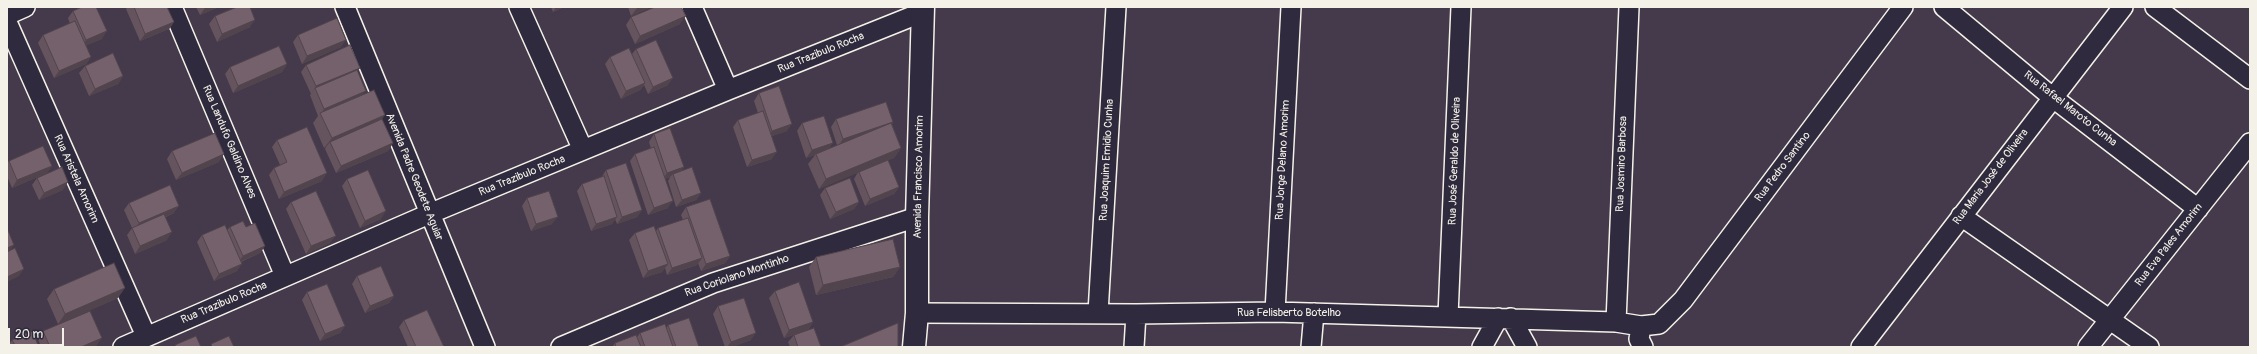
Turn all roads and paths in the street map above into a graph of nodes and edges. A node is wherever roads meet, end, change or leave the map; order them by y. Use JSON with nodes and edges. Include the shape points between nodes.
{"nodes":[{"id":1,"x":25,"y":7,"type":"edge"},
{"id":2,"x":172,"y":7,"type":"edge"},
{"id":3,"x":345,"y":7,"type":"edge"},
{"id":4,"x":519,"y":7,"type":"edge"},
{"id":5,"x":692,"y":7,"type":"edge"},
{"id":6,"x":1116,"y":7,"type":"edge"},
{"id":7,"x":1292,"y":7,"type":"edge"},
{"id":8,"x":1461,"y":7,"type":"edge"},
{"id":9,"x":1629,"y":7,"type":"edge"},
{"id":10,"x":1903,"y":7,"type":"edge"},
{"id":11,"x":1944,"y":7,"type":"edge"},
{"id":12,"x":2122,"y":7,"type":"edge"},
{"id":13,"x":2155,"y":7,"type":"edge"},
{"id":14,"x":923,"y":10,"type":"edge"},
{"id":15,"x":7,"y":15,"type":"edge"},
{"id":16,"x":7,"y":22,"type":"edge"},
{"id":17,"x":2250,"y":79,"type":"edge"},
{"id":18,"x":728,"y":90,"type":"junction"},
{"id":19,"x":2052,"y":97,"type":"junction"},
{"id":20,"x":2250,"y":143,"type":"edge"},
{"id":21,"x":583,"y":150,"type":"junction"},
{"id":22,"x":2198,"y":209,"type":"junction"},
{"id":23,"x":428,"y":214,"type":"junction"},
{"id":24,"x":1962,"y":216,"type":"junction"},
{"id":25,"x":917,"y":217,"type":"junction"},
{"id":26,"x":285,"y":276,"type":"junction"},
{"id":27,"x":1275,"y":312,"type":"junction"},
{"id":28,"x":917,"y":313,"type":"junction"},
{"id":29,"x":1098,"y":313,"type":"junction"},
{"id":30,"x":1314,"y":313,"type":"junction"},
{"id":31,"x":1136,"y":314,"type":"junction"},
{"id":32,"x":1448,"y":316,"type":"junction"},
{"id":33,"x":1505,"y":318,"type":"junction"},
{"id":34,"x":2110,"y":320,"type":"junction"},
{"id":35,"x":1616,"y":322,"type":"junction"},
{"id":36,"x":1659,"y":324,"type":"joint"},
{"id":37,"x":1641,"y":326,"type":"junction"},
{"id":38,"x":146,"y":336,"type":"junction"},
{"id":39,"x":123,"y":347,"type":"edge"},
{"id":40,"x":485,"y":347,"type":"edge"},
{"id":41,"x":561,"y":347,"type":"edge"},
{"id":42,"x":914,"y":347,"type":"edge"},
{"id":43,"x":1134,"y":347,"type":"edge"},
{"id":44,"x":1310,"y":347,"type":"edge"},
{"id":45,"x":1482,"y":347,"type":"edge"},
{"id":46,"x":1527,"y":347,"type":"edge"},
{"id":47,"x":1643,"y":347,"type":"edge"},
{"id":48,"x":1861,"y":347,"type":"edge"},
{"id":49,"x":2088,"y":347,"type":"edge"},
{"id":50,"x":2149,"y":347,"type":"edge"}],
"edges":[{"from":1,"to":15,"type":"street"},
{"from":2,"to":26,"type":"street","name":"Rua Landufo Galdino Alves"},
{"from":3,"to":23,"type":"street","name":"Avenida Padre Geodete Aguiar"},
{"from":4,"to":21,"type":"street"},
{"from":5,"to":18,"type":"street"},
{"from":6,"to":29,"type":"street","name":"Rua Joaquim Emidio Cunha"},
{"from":7,"to":27,"type":"street","name":"Rua Jorge Delano Amorim"},
{"from":8,"to":32,"type":"street","name":"Rua José Geraldo de Oliveira"},
{"from":9,"to":35,"type":"street","name":"Rua Josmiro Barbosa"},
{"from":10,"to":36,"type":"street","name":"Rua Pedro Santino","via":[[1683,300]]},
{"from":11,"to":19,"type":"street","name":"Rua Rafael Maroto Cunha"},
{"from":12,"to":19,"type":"street","name":"Rua Maria José de Oliveira"},
{"from":13,"to":17,"type":"street"},
{"from":14,"to":18,"type":"street","name":"Rua Trazibulo Rocha"},
{"from":14,"to":25,"type":"main road","name":"Avenida Francisco Amorim"},
{"from":16,"to":38,"type":"street","name":"Rua Aristela Amorim"},
{"from":18,"to":21,"type":"street","name":"Rua Trazibulo Rocha"},
{"from":19,"to":22,"type":"street","name":"Rua Rafael Maroto Cunha"},
{"from":19,"to":24,"type":"street","name":"Rua Maria José de Oliveira"},
{"from":20,"to":22,"type":"street","name":"Rua Eva Pales Amorim"},
{"from":21,"to":23,"type":"street","name":"Rua Trazibulo Rocha"},
{"from":22,"to":34,"type":"street","name":"Rua Eva Pales Amorim"},
{"from":23,"to":26,"type":"street","name":"Rua Trazibulo Rocha"},
{"from":23,"to":40,"type":"street","name":"Avenida Padre Geodete Aguiar"},
{"from":24,"to":34,"type":"street"},
{"from":24,"to":48,"type":"street","name":"Rua Maria José de Oliveira"},
{"from":25,"to":28,"type":"main road","name":"Avenida Francisco Amorim"},
{"from":25,"to":41,"type":"street","name":"Rua Coriolano Montinho","via":[[714,282]]},
{"from":26,"to":38,"type":"street","name":"Rua Trazibulo Rocha"},
{"from":27,"to":30,"type":"street","name":"Rua Felisberto Botelho"},
{"from":27,"to":31,"type":"street","name":"Rua Felisberto Botelho"},
{"from":28,"to":29,"type":"street","name":"Rua Felisberto Botelho"},
{"from":28,"to":42,"type":"main road","name":"Avenida Francisco Amorim"},
{"from":29,"to":31,"type":"street","name":"Rua Felisberto Botelho"},
{"from":30,"to":32,"type":"street","name":"Rua Felisberto Botelho"},
{"from":30,"to":44,"type":"street"},
{"from":31,"to":43,"type":"street"},
{"from":32,"to":33,"type":"street","name":"Rua Felisberto Botelho"},
{"from":33,"to":35,"type":"street","name":"Rua Felisberto Botelho"},
{"from":33,"to":45,"type":"street"},
{"from":33,"to":46,"type":"street"},
{"from":34,"to":49,"type":"street","name":"Rua Eva Pales Amorim"},
{"from":34,"to":50,"type":"street"},
{"from":35,"to":37,"type":"street","name":"Rua Felisberto Botelho"},
{"from":36,"to":37,"type":"street","name":"Rua Felisberto Botelho"},
{"from":37,"to":47,"type":"street","via":[[1639,339]]},
{"from":38,"to":39,"type":"street","name":"Rua Trazibulo Rocha"}]}
